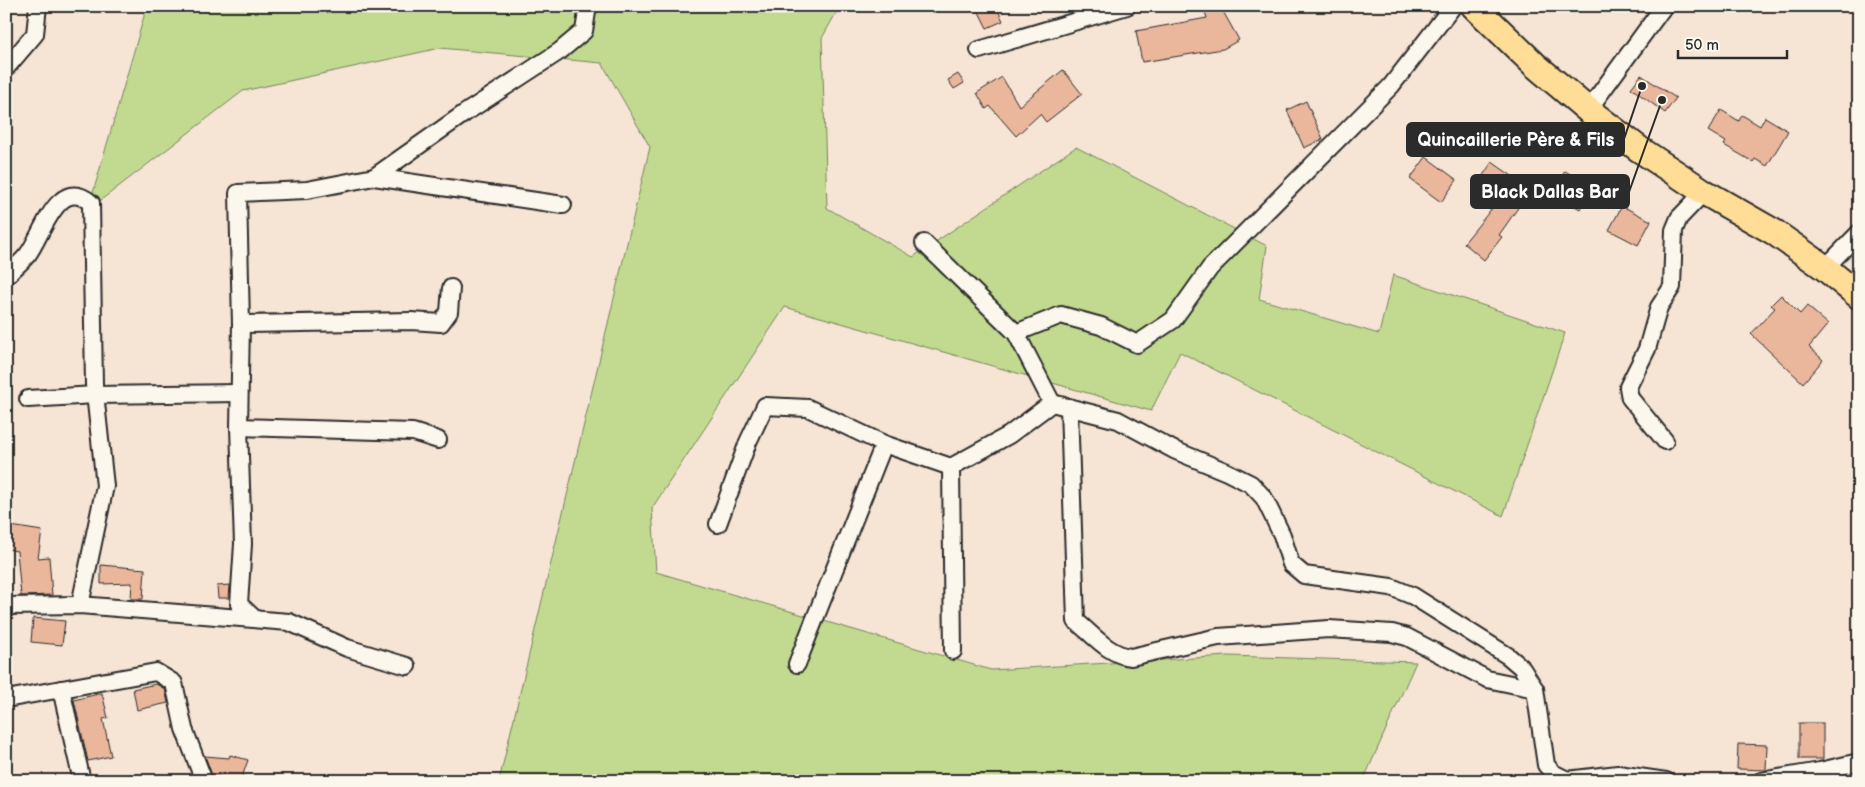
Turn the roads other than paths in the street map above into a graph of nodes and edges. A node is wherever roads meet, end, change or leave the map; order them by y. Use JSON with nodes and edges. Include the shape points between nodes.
{"nodes":[{"id":1,"x":38,"y":6,"type":"edge"},
{"id":2,"x":588,"y":6,"type":"edge"},
{"id":3,"x":1127,"y":6,"type":"edge"},
{"id":4,"x":1454,"y":6,"type":"edge"},
{"id":5,"x":1474,"y":6,"type":"edge"},
{"id":6,"x":1664,"y":6,"type":"edge"},
{"id":7,"x":979,"y":50,"type":"dead end"},
{"id":8,"x":6,"y":68,"type":"edge"},
{"id":9,"x":1588,"y":110,"type":"junction"},
{"id":10,"x":374,"y":177,"type":"junction"},
{"id":11,"x":1704,"y":192,"type":"junction"},
{"id":12,"x":563,"y":205,"type":"dead end"},
{"id":13,"x":1859,"y":233,"type":"edge"},
{"id":14,"x":924,"y":243,"type":"dead end"},
{"id":15,"x":1825,"y":268,"type":"junction"},
{"id":16,"x":6,"y":276,"type":"edge"},
{"id":17,"x":451,"y":288,"type":"dead end"},
{"id":18,"x":1859,"y":296,"type":"edge"},
{"id":19,"x":241,"y":324,"type":"junction"},
{"id":20,"x":1016,"y":333,"type":"junction"},
{"id":21,"x":239,"y":393,"type":"junction"},
{"id":22,"x":95,"y":395,"type":"junction"},
{"id":23,"x":28,"y":399,"type":"dead end"},
{"id":24,"x":1052,"y":402,"type":"junction"},
{"id":25,"x":1069,"y":407,"type":"junction"},
{"id":26,"x":239,"y":427,"type":"junction"},
{"id":27,"x":438,"y":440,"type":"dead end"},
{"id":28,"x":1665,"y":441,"type":"dead end"},
{"id":29,"x":884,"y":444,"type":"junction"},
{"id":30,"x":951,"y":467,"type":"junction"},
{"id":31,"x":718,"y":524,"type":"dead end"},
{"id":32,"x":80,"y":605,"type":"junction"},
{"id":33,"x":6,"y":606,"type":"edge"},
{"id":34,"x":254,"y":618,"type":"junction"},
{"id":35,"x":953,"y":651,"type":"dead end"},
{"id":36,"x":797,"y":664,"type":"dead end"},
{"id":37,"x":407,"y":666,"type":"dead end"},
{"id":38,"x":60,"y":689,"type":"junction"},
{"id":39,"x":1535,"y":689,"type":"junction"},
{"id":40,"x":6,"y":698,"type":"edge"},
{"id":41,"x":1859,"y":762,"type":"edge"},
{"id":42,"x":1566,"y":780,"type":"edge"},
{"id":43,"x":82,"y":781,"type":"edge"},
{"id":44,"x":204,"y":781,"type":"edge"},
{"id":45,"x":1666,"y":781,"type":"edge"},
{"id":46,"x":1761,"y":781,"type":"edge"}],
"edges":[{"from":1,"to":8,"type":"street","via":[[35,34]]},
{"from":2,"to":10,"type":"street","via":[[584,31],[560,51],[465,112]]},
{"from":3,"to":7,"type":"street"},
{"from":4,"to":20,"type":"street","via":[[1391,86],[1210,268],[1173,320],[1136,344],[1101,326],[1061,314]]},
{"from":5,"to":9,"type":"main road"},
{"from":6,"to":9,"type":"street"},
{"from":9,"to":11,"type":"main road"},
{"from":10,"to":12,"type":"street"},
{"from":10,"to":19,"type":"street","via":[[307,190],[238,193]]},
{"from":11,"to":15,"type":"main road","via":[[1774,232]]},
{"from":11,"to":28,"type":"street","via":[[1679,218],[1674,230],[1672,287],[1659,307],[1647,348],[1628,387],[1630,398]]},
{"from":13,"to":15,"type":"street"},
{"from":14,"to":20,"type":"street"},
{"from":15,"to":18,"type":"main road"},
{"from":16,"to":22,"type":"street","via":[[28,254],[57,202],[77,196],[91,203]]},
{"from":17,"to":19,"type":"street","via":[[449,312],[441,323]]},
{"from":19,"to":21,"type":"street"},
{"from":20,"to":24,"type":"street"},
{"from":21,"to":22,"type":"street"},
{"from":21,"to":26,"type":"street"},
{"from":22,"to":23,"type":"street"},
{"from":22,"to":32,"type":"street","via":[[104,486]]},
{"from":24,"to":25,"type":"street"},
{"from":24,"to":30,"type":"street","via":[[1009,435]]},
{"from":25,"to":39,"type":"street","via":[[1118,420],[1174,450],[1251,484],[1264,498],[1282,535],[1291,564],[1304,575],[1391,587],[1413,596],[1508,656],[1521,667]]},
{"from":25,"to":39,"type":"street","via":[[1076,621],[1111,651],[1131,657],[1218,637],[1329,629],[1392,633],[1407,637],[1487,679]]},
{"from":26,"to":27,"type":"street","via":[[413,432]]},
{"from":26,"to":34,"type":"street","via":[[243,544],[239,604]]},
{"from":29,"to":30,"type":"street"},
{"from":29,"to":31,"type":"street","via":[[808,408],[765,406]]},
{"from":29,"to":36,"type":"street"},
{"from":30,"to":35,"type":"street"},
{"from":32,"to":33,"type":"street"},
{"from":32,"to":34,"type":"street"},
{"from":34,"to":37,"type":"street","via":[[288,622],[348,648]]},
{"from":38,"to":40,"type":"street"},
{"from":38,"to":43,"type":"street"},
{"from":38,"to":44,"type":"street","via":[[156,672],[174,683],[184,729]]},
{"from":39,"to":42,"type":"street","via":[[1546,764]]},
{"from":41,"to":46,"type":"street"},
{"from":42,"to":45,"type":"street","via":[[1618,774]]}]}
